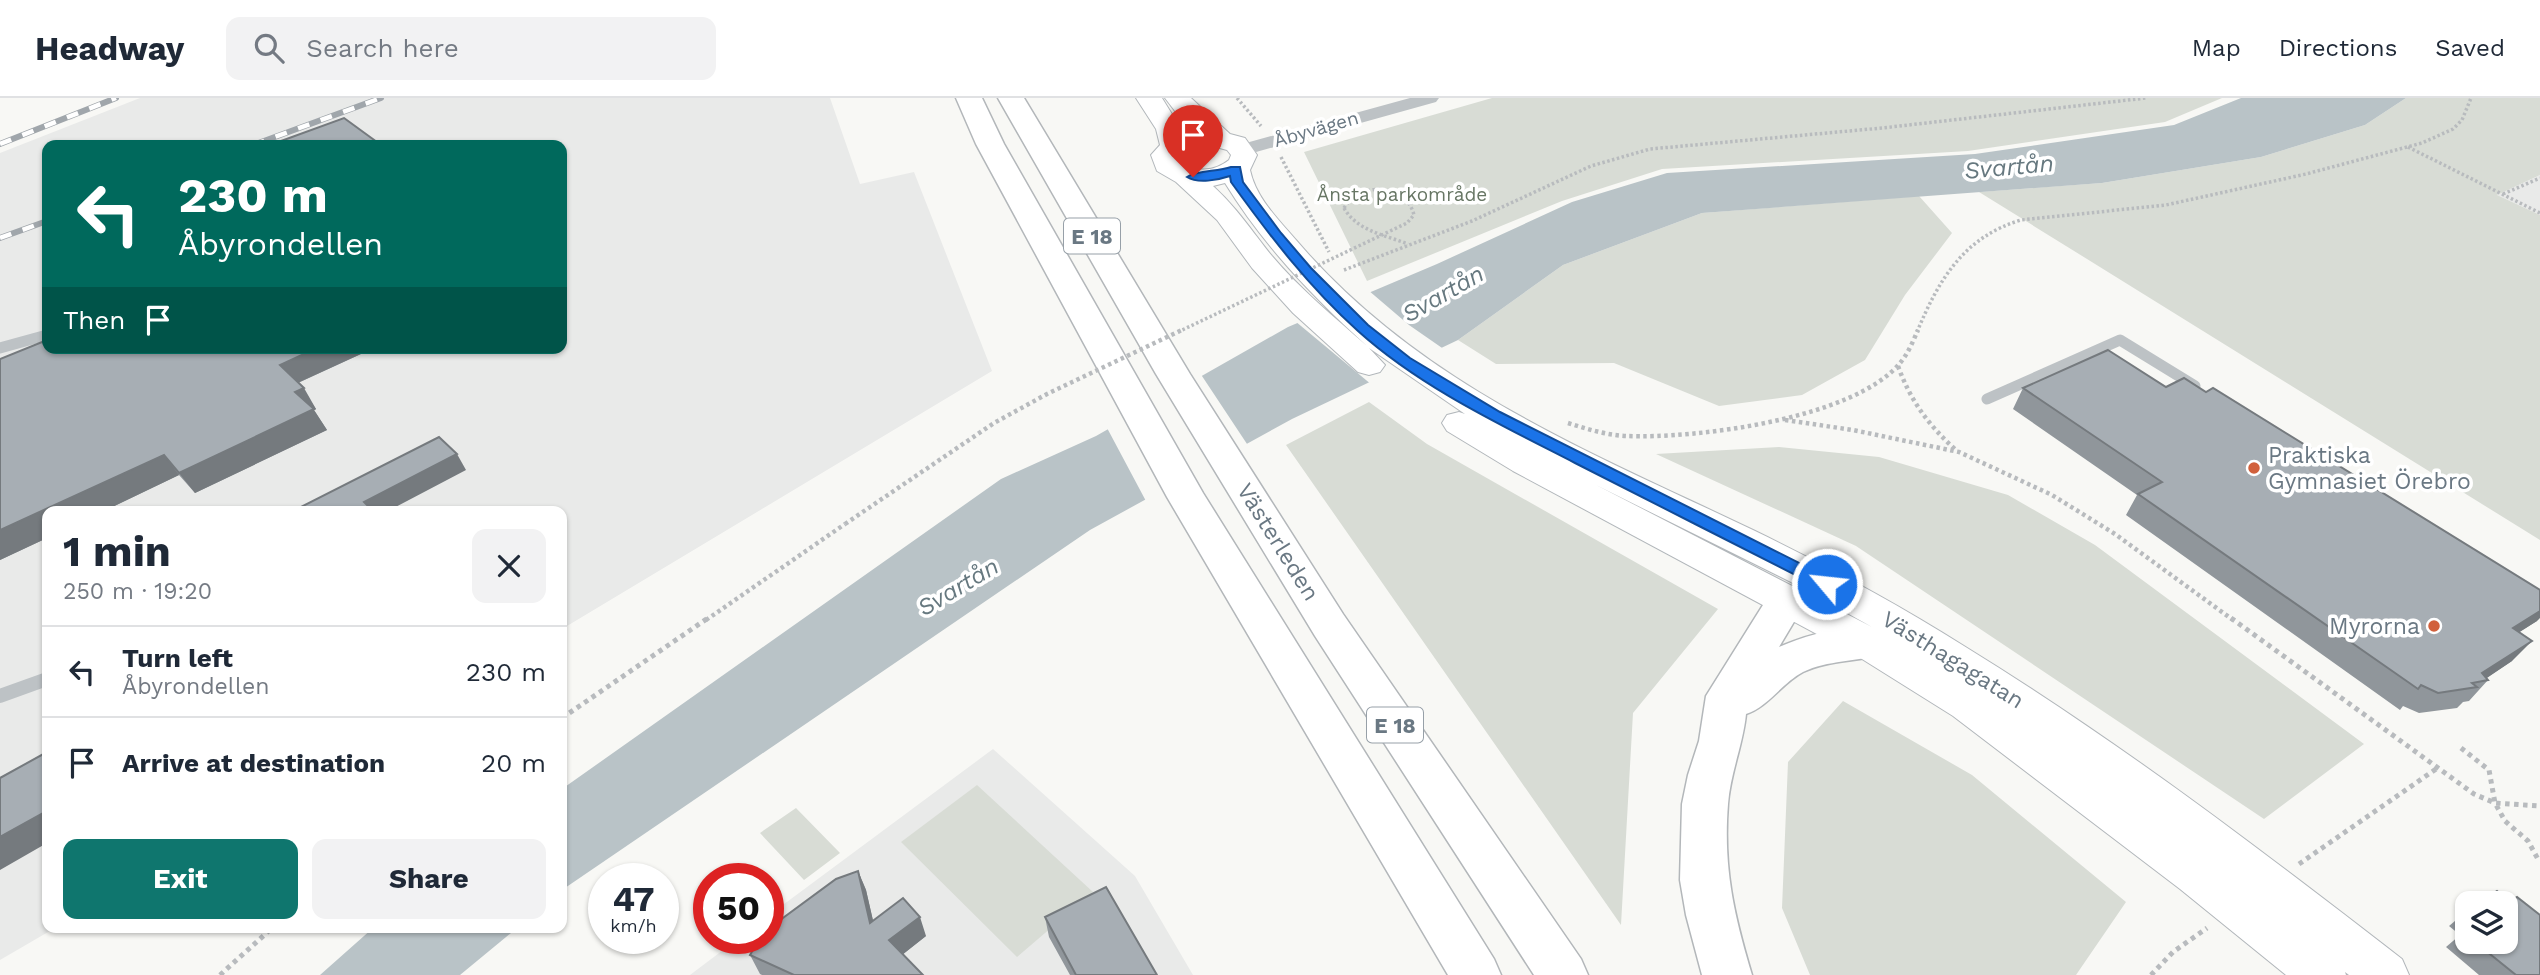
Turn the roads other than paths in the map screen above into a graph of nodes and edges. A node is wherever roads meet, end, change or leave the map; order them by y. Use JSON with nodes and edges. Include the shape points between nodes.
{"nodes":[{"id":1,"x":948,"y":98,"type":"edge"},
{"id":2,"x":969,"y":98,"type":"edge"},
{"id":3,"x":1011,"y":98,"type":"edge"},
{"id":4,"x":1149,"y":98,"type":"edge"},
{"id":5,"x":1178,"y":98,"type":"edge"},
{"id":6,"x":1356,"y":98,"type":"edge"},
{"id":7,"x":1430,"y":98,"type":"edge"},
{"id":8,"x":1369,"y":114,"type":"junction"},
{"id":9,"x":990,"y":144,"type":"junction"},
{"id":10,"x":1173,"y":145,"type":"junction"},
{"id":11,"x":1233,"y":160,"type":"junction"},
{"id":12,"x":1186,"y":176,"type":"junction"},
{"id":13,"x":1324,"y":291,"type":"junction"},
{"id":14,"x":42,"y":336,"type":"edge"},
{"id":15,"x":0,"y":348,"type":"edge"},
{"id":16,"x":1417,"y":383,"type":"junction"},
{"id":17,"x":2202,"y":390,"type":"edge"},
{"id":18,"x":1987,"y":399,"type":"dead end"},
{"id":19,"x":1808,"y":599,"type":"junction"},
{"id":20,"x":1868,"y":643,"type":"junction"},
{"id":21,"x":42,"y":681,"type":"edge"},
{"id":22,"x":0,"y":696,"type":"edge"},
{"id":23,"x":1725,"y":716,"type":"junction"},
{"id":24,"x":1476,"y":975,"type":"edge"},
{"id":25,"x":1563,"y":975,"type":"edge"},
{"id":26,"x":1727,"y":975,"type":"edge"},
{"id":27,"x":2322,"y":975,"type":"edge"},
{"id":28,"x":2385,"y":975,"type":"edge"}],
"edges":[{"from":1,"to":9,"type":"highway","number":"E 18","via":[[968,134]]},
{"from":2,"to":9,"type":"highway","number":"E 18"},
{"from":3,"to":25,"type":"highway","name":"Västerleden","number":"E 18","via":[[1233,471]]},
{"from":4,"to":10,"type":"main road","via":[[1169,129]]},
{"from":5,"to":11,"type":"main road","name":"Västhagagatan"},
{"from":6,"to":8,"type":"street"},
{"from":7,"to":8,"type":"street","name":"Åbyvägen"},
{"from":8,"to":11,"type":"street","name":"Åbyvägen"},
{"from":9,"to":24,"type":"highway","number":"E 18","via":[[1186,497]]},
{"from":10,"to":11,"type":"main road","via":[[1192,137]]},
{"from":10,"to":12,"type":"main road","name":"Västhagagatan","via":[[1166,151],[1165,162]]},
{"from":11,"to":12,"type":"main road","via":[[1211,177]]},
{"from":11,"to":13,"type":"main road","name":"Västhagagatan","via":[[1276,236]]},
{"from":12,"to":13,"type":"main road","name":"Västhagagatan","via":[[1227,214],[1262,262]]},
{"from":13,"to":16,"type":"main road","name":"Västhagagatan","via":[[1352,351]]},
{"from":14,"to":15,"type":"lane"},
{"from":16,"to":19,"type":"main road","name":"Västhagagatan","via":[[1525,463]]},
{"from":16,"to":19,"type":"main road","name":"Västhagagatan","via":[[1494,416],[1773,556]]},
{"from":17,"to":18,"type":"lane","via":[[2120,340]]},
{"from":19,"to":20,"type":"main road","name":"Västhagagatan"},
{"from":19,"to":23,"type":"highway","via":[[1727,696]]},
{"from":19,"to":28,"type":"main road","name":"Västhagagatan","via":[[1952,658],[2043,717]]},
{"from":20,"to":23,"type":"highway","via":[[1826,647],[1783,662],[1763,675]]},
{"from":20,"to":27,"type":"main road","name":"Västhagagatan","via":[[1968,705]]},
{"from":21,"to":22,"type":"lane"},
{"from":23,"to":26,"type":"highway","via":[[1710,775],[1703,839],[1710,915]]}]}
